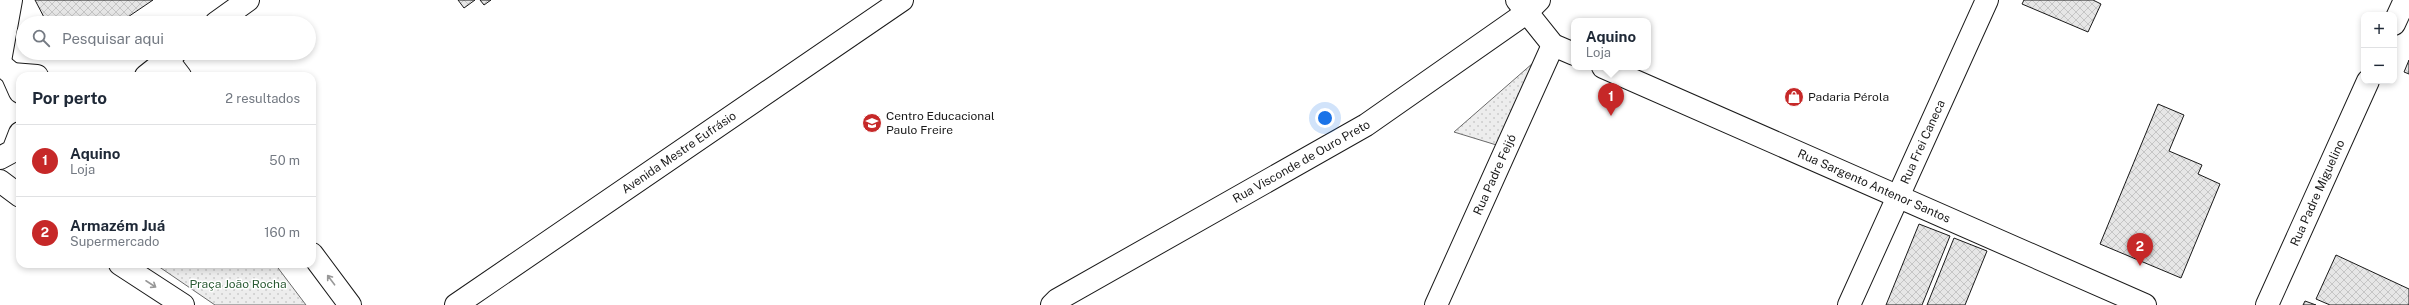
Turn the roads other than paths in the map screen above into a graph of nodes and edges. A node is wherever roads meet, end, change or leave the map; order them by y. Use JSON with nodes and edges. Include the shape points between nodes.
{"nodes":[{"id":1,"x":11,"y":0,"type":"edge"},
{"id":2,"x":248,"y":0,"type":"edge"},
{"id":3,"x":902,"y":0,"type":"edge"},
{"id":4,"x":1987,"y":0,"type":"edge"},
{"id":5,"x":1527,"y":4,"type":"edge"},
{"id":6,"x":226,"y":16,"type":"edge"},
{"id":7,"x":1553,"y":45,"type":"junction"},
{"id":8,"x":1571,"y":53,"type":"edge"},
{"id":9,"x":166,"y":60,"type":"edge"},
{"id":10,"x":173,"y":60,"type":"edge"},
{"id":11,"x":1610,"y":70,"type":"edge"},
{"id":12,"x":151,"y":72,"type":"edge"},
{"id":13,"x":178,"y":72,"type":"edge"},
{"id":14,"x":8,"y":73,"type":"edge"},
{"id":15,"x":2367,"y":84,"type":"edge"},
{"id":16,"x":0,"y":180,"type":"edge"},
{"id":17,"x":16,"y":193,"type":"edge"},
{"id":18,"x":1897,"y":196,"type":"junction"},
{"id":19,"x":316,"y":259,"type":"edge"},
{"id":20,"x":126,"y":268,"type":"edge"},
{"id":21,"x":183,"y":305,"type":"edge"},
{"id":22,"x":350,"y":305,"type":"edge"},
{"id":23,"x":456,"y":305,"type":"edge"},
{"id":24,"x":1052,"y":305,"type":"edge"},
{"id":25,"x":1436,"y":305,"type":"edge"},
{"id":26,"x":1849,"y":305,"type":"edge"},
{"id":27,"x":2145,"y":305,"type":"edge"},
{"id":28,"x":2267,"y":305,"type":"edge"}],
"edges":[{"from":1,"to":14,"type":"street"},
{"from":2,"to":6,"type":"street"},
{"from":3,"to":23,"type":"street","name":"Avenida Mestre Eufrásio"},
{"from":4,"to":18,"type":"street","name":"Rua Frei Caneca"},
{"from":5,"to":7,"type":"street"},
{"from":5,"to":24,"type":"street","name":"Rua Visconde de Ouro Preto","via":[[1366,125],[1063,296]]},
{"from":7,"to":8,"type":"street"},
{"from":7,"to":25,"type":"street","name":"Rua Padre Feijó"},
{"from":9,"to":12,"type":"street"},
{"from":10,"to":13,"type":"street"},
{"from":11,"to":18,"type":"street","name":"Rua Sargento Antenor Santos"},
{"from":15,"to":28,"type":"street","name":"Rua Padre Miguelino"},
{"from":16,"to":17,"type":"street"},
{"from":18,"to":26,"type":"street","name":"Rua Frei Caneca"},
{"from":18,"to":27,"type":"street","name":"Rua Sargento Antenor Santos"},
{"from":22,"to":19,"type":"street","one_way":true},
{"from":20,"to":21,"type":"street","one_way":true}]}
